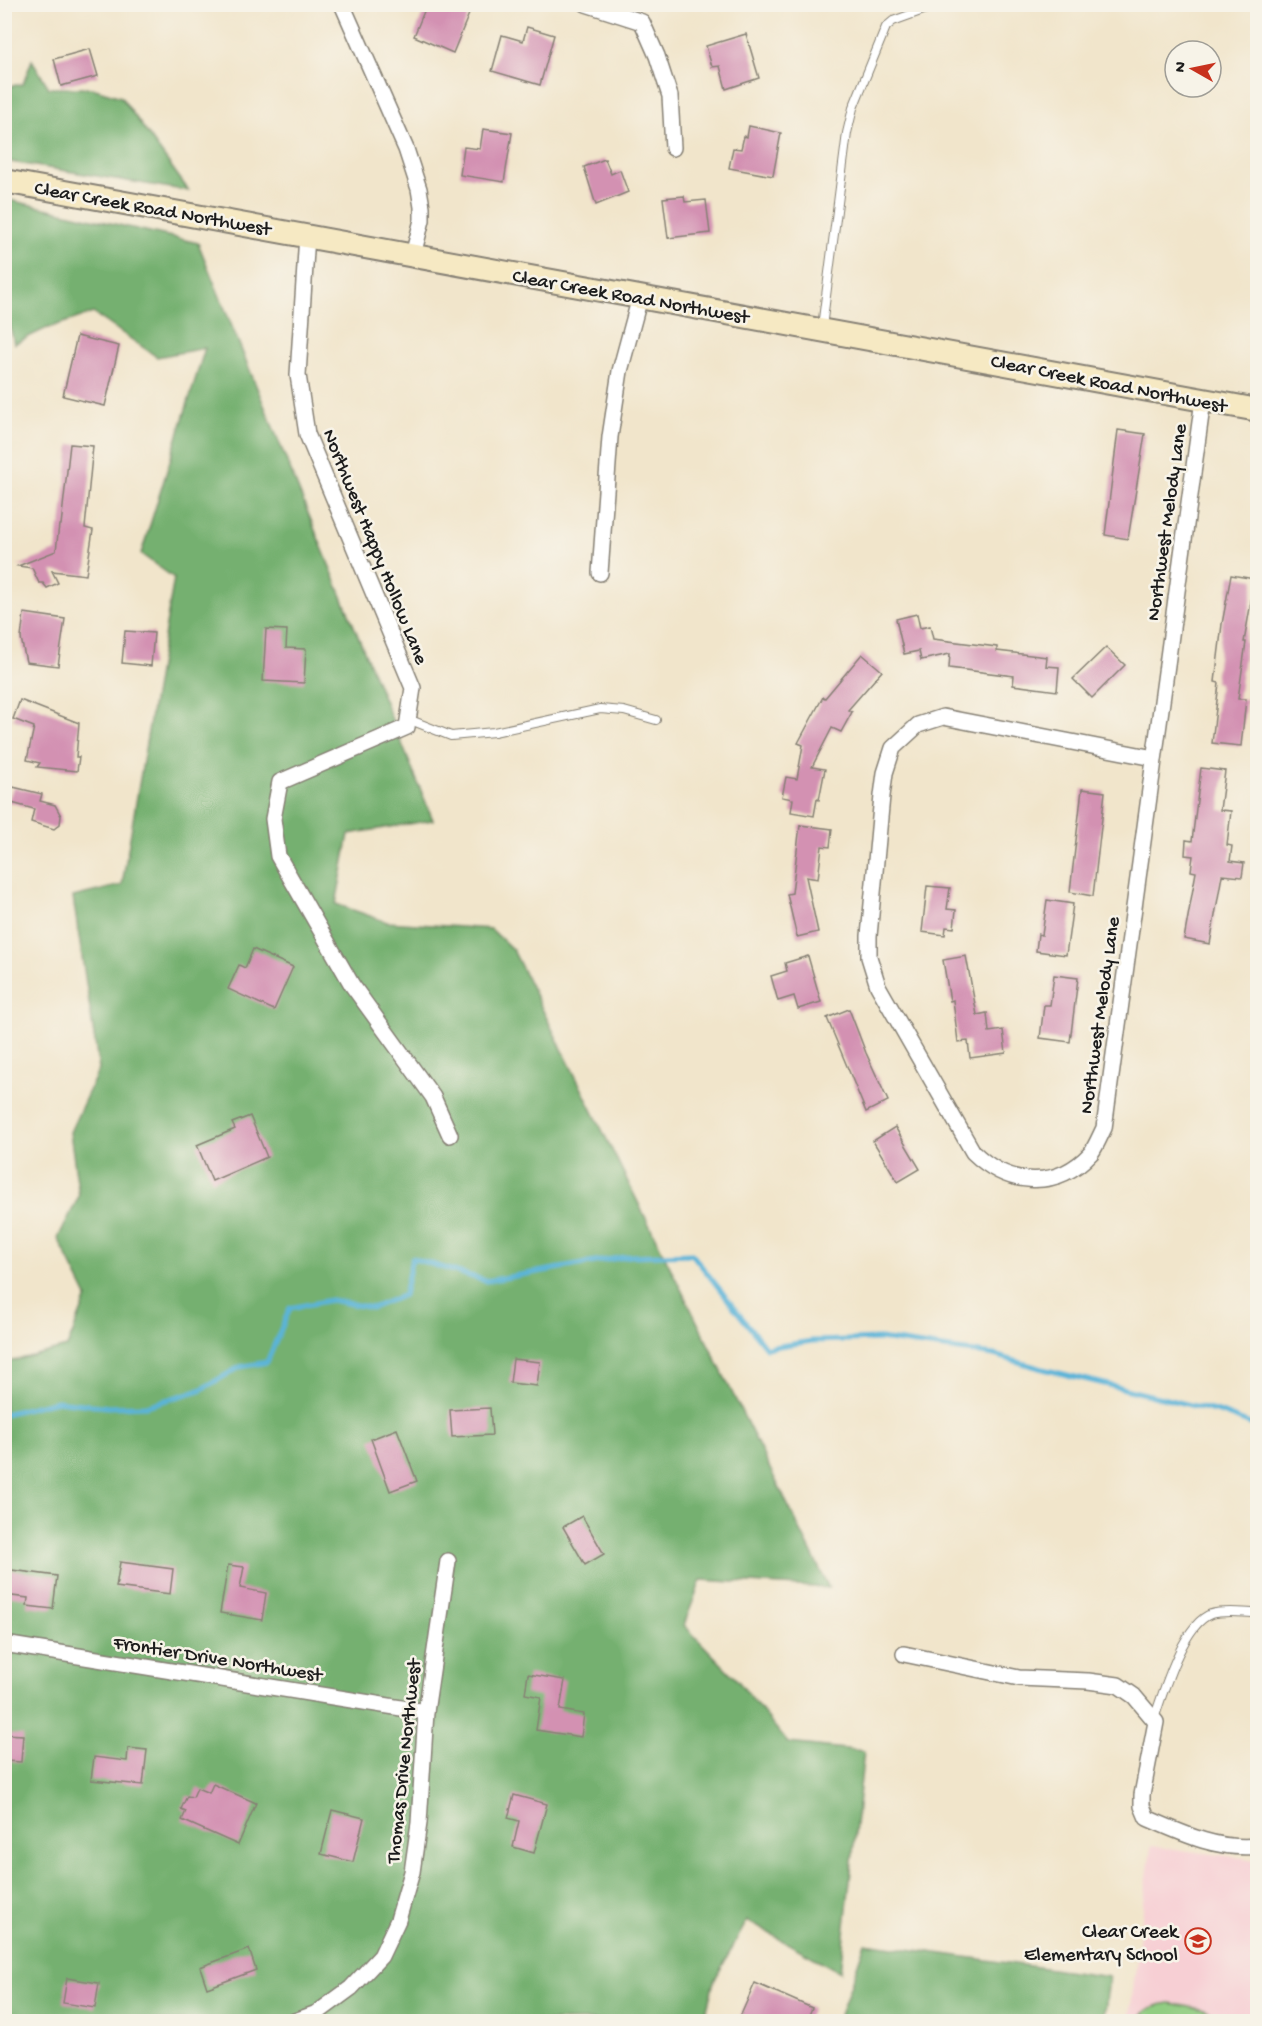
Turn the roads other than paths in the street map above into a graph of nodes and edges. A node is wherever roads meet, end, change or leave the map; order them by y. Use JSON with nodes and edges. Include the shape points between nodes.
{"nodes":[{"id":1,"x":342,"y":4,"type":"edge"},
{"id":2,"x":586,"y":4,"type":"edge"},
{"id":3,"x":933,"y":4,"type":"edge"},
{"id":4,"x":673,"y":148,"type":"dead end"},
{"id":5,"x":4,"y":181,"type":"edge"},
{"id":6,"x":307,"y":235,"type":"junction"},
{"id":7,"x":413,"y":255,"type":"junction"},
{"id":8,"x":640,"y":297,"type":"junction"},
{"id":9,"x":822,"y":330,"type":"junction"},
{"id":10,"x":1203,"y":400,"type":"junction"},
{"id":11,"x":1257,"y":410,"type":"edge"},
{"id":12,"x":600,"y":573,"type":"dead end"},
{"id":13,"x":408,"y":719,"type":"junction"},
{"id":14,"x":656,"y":720,"type":"dead end"},
{"id":15,"x":1154,"y":758,"type":"junction"},
{"id":16,"x":450,"y":1135,"type":"dead end"},
{"id":17,"x":448,"y":1561,"type":"dead end"},
{"id":18,"x":1257,"y":1613,"type":"edge"},
{"id":19,"x":4,"y":1644,"type":"edge"},
{"id":20,"x":904,"y":1654,"type":"dead end"},
{"id":21,"x":426,"y":1712,"type":"junction"},
{"id":22,"x":1154,"y":1719,"type":"junction"},
{"id":23,"x":1257,"y":1846,"type":"edge"},
{"id":24,"x":319,"y":2017,"type":"edge"},
{"id":25,"x":292,"y":2022,"type":"edge"}],
"edges":[{"from":1,"to":7,"type":"street","via":[[406,148],[419,189],[422,220]]},
{"from":2,"to":4,"type":"street","via":[[642,22],[670,96]]},
{"from":3,"to":9,"type":"lane","via":[[886,27],[853,108]]},
{"from":5,"to":6,"type":"main road","name":"Clear Creek Road Northwest"},
{"from":6,"to":7,"type":"main road","name":"Clear Creek Road Northwest"},
{"from":6,"to":13,"type":"street","name":"Northwest Happy Hollow Lane","via":[[298,375],[307,434],[412,688]]},
{"from":7,"to":8,"type":"main road","name":"Clear Creek Road Northwest"},
{"from":8,"to":9,"type":"main road","name":"Clear Creek Road Northwest"},
{"from":8,"to":12,"type":"street","via":[[620,371],[612,426]]},
{"from":9,"to":10,"type":"main road","name":"Clear Creek Road Northwest"},
{"from":10,"to":11,"type":"main road","name":"Clear Creek Road Northwest"},
{"from":10,"to":15,"type":"street","name":"Northwest Melody Lane"},
{"from":13,"to":14,"type":"lane","via":[[450,736],[494,732],[600,709]]},
{"from":13,"to":16,"type":"street","via":[[407,727],[280,782],[273,819],[278,856],[352,985],[433,1097]]},
{"from":15,"to":15,"type":"street","name":"Northwest Melody Lane","via":[[943,717],[918,725],[893,748],[882,796],[869,957],[878,986],[973,1152],[1004,1175],[1048,1180],[1067,1172],[1091,1152],[1104,1128]]},
{"from":17,"to":21,"type":"street","name":"Thomas Drive Northwest"},
{"from":18,"to":22,"type":"lane","via":[[1214,1613],[1202,1618],[1174,1661]]},
{"from":19,"to":21,"type":"street","name":"Frontier Drive Northwest"},
{"from":20,"to":22,"type":"street","via":[[1019,1678],[1112,1684],[1130,1692]]},
{"from":21,"to":24,"type":"street","name":"Thomas Drive Northwest","via":[[419,1823],[412,1872],[398,1920],[381,1956]]},
{"from":22,"to":23,"type":"street","via":[[1142,1795],[1147,1818],[1216,1843],[1238,1848]]},
{"from":24,"to":25,"type":"street","name":"Thomas Drive Northwest"}]}
